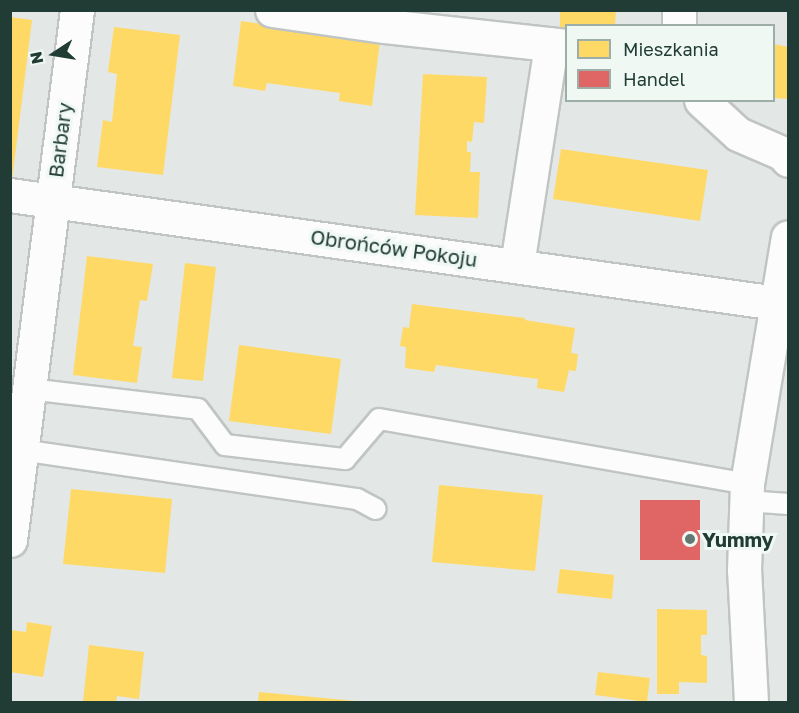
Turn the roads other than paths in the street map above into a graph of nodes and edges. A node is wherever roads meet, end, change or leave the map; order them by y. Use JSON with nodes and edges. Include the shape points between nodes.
{"nodes":[{"id":1,"x":77,"y":10,"type":"edge"},
{"id":2,"x":272,"y":10,"type":"edge"},
{"id":3,"x":559,"y":46,"type":"edge"},
{"id":4,"x":703,"y":102,"type":"edge"},
{"id":5,"x":789,"y":160,"type":"edge"},
{"id":6,"x":10,"y":195,"type":"edge"},
{"id":7,"x":53,"y":199,"type":"junction"},
{"id":8,"x":789,"y":237,"type":"edge"},
{"id":9,"x":518,"y":265,"type":"junction"},
{"id":10,"x":782,"y":292,"type":"edge"},
{"id":11,"x":29,"y":389,"type":"junction"},
{"id":12,"x":21,"y":450,"type":"junction"},
{"id":13,"x":747,"y":493,"type":"junction"},
{"id":14,"x":13,"y":495,"type":"edge"},
{"id":15,"x":789,"y":504,"type":"edge"},
{"id":16,"x":376,"y":509,"type":"dead end"},
{"id":17,"x":10,"y":540,"type":"edge"},
{"id":18,"x":751,"y":702,"type":"edge"}],
"edges":[{"from":1,"to":7,"type":"street","name":"Barbary"},
{"from":2,"to":3,"type":"street"},
{"from":3,"to":9,"type":"street"},
{"from":4,"to":5,"type":"street","via":[[738,134],[782,153]]},
{"from":6,"to":7,"type":"street","name":"Obrońców Pokoju"},
{"from":7,"to":9,"type":"street","name":"Obrońców Pokoju"},
{"from":7,"to":11,"type":"street","name":"Barbary"},
{"from":8,"to":10,"type":"street"},
{"from":9,"to":10,"type":"street","name":"Obrońców Pokoju"},
{"from":10,"to":13,"type":"street"},
{"from":11,"to":12,"type":"street","name":"Barbary"},
{"from":11,"to":13,"type":"lane","via":[[198,409],[225,445],[345,459],[379,419]]},
{"from":12,"to":14,"type":"street","name":"Barbary"},
{"from":12,"to":16,"type":"lane","via":[[357,499]]},
{"from":13,"to":15,"type":"lane"},
{"from":13,"to":18,"type":"street","via":[[744,570]]},
{"from":14,"to":17,"type":"street","name":"Barbary"}]}
